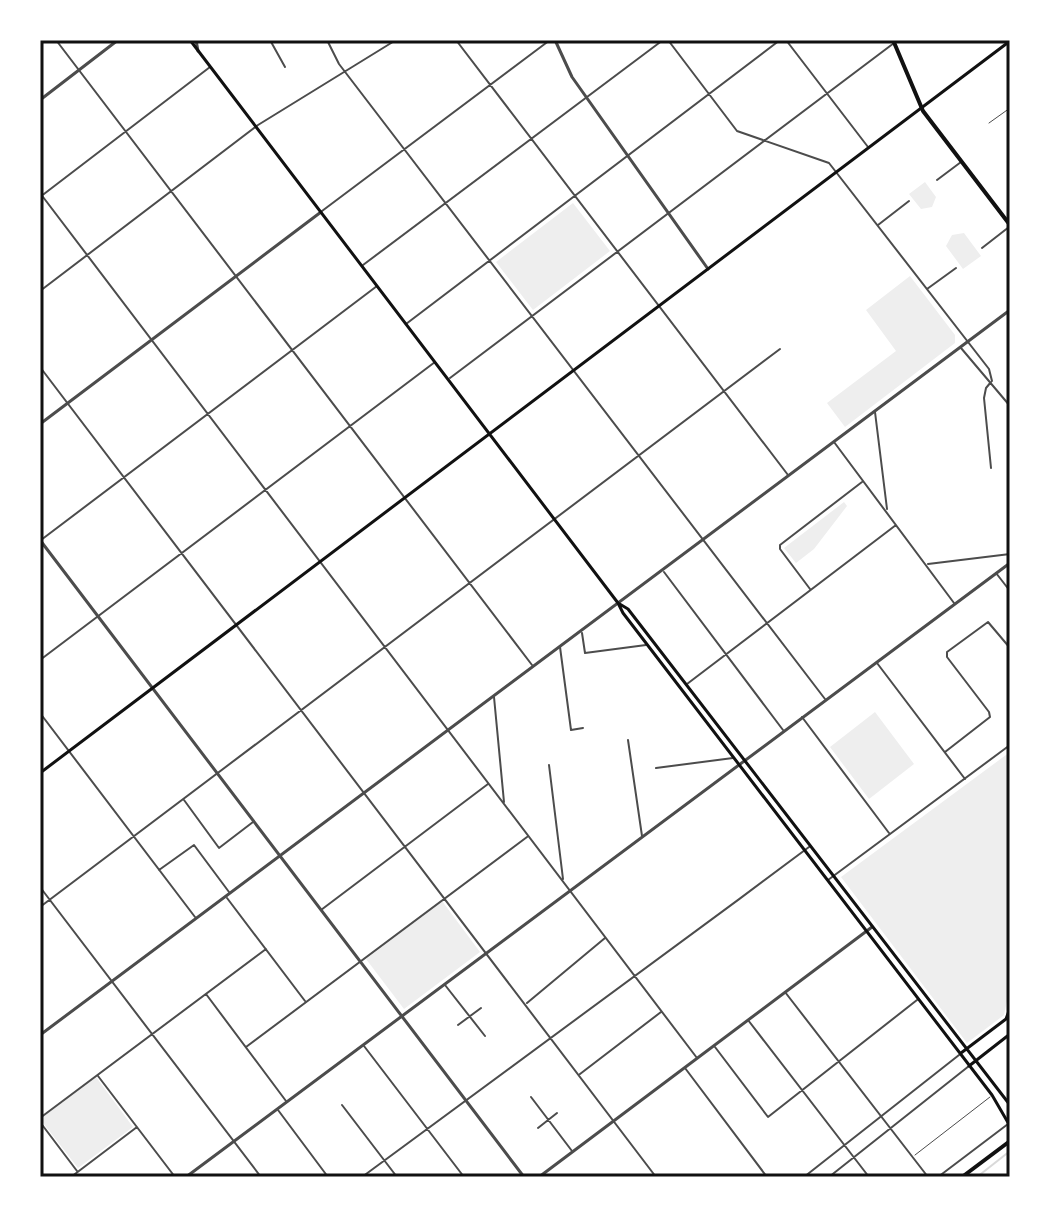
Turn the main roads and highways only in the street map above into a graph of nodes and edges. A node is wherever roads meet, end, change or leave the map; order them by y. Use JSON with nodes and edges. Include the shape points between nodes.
{"nodes":[{"id":1,"x":193,"y":40,"type":"edge"},
{"id":2,"x":895,"y":41,"type":"edge"},
{"id":3,"x":1009,"y":42,"type":"edge"},
{"id":4,"x":921,"y":107,"type":"junction"},
{"id":5,"x":1010,"y":225,"type":"edge"},
{"id":6,"x":491,"y":434,"type":"junction"},
{"id":7,"x":618,"y":603,"type":"junction"},
{"id":8,"x":40,"y":773,"type":"edge"},
{"id":9,"x":1010,"y":1008,"type":"edge"},
{"id":10,"x":1008,"y":1017,"type":"edge"},
{"id":11,"x":1010,"y":1034,"type":"edge"},
{"id":12,"x":966,"y":1049,"type":"junction"},
{"id":13,"x":960,"y":1054,"type":"junction"},
{"id":14,"x":975,"y":1061,"type":"junction"},
{"id":15,"x":969,"y":1066,"type":"junction"},
{"id":16,"x":1010,"y":1105,"type":"edge"},
{"id":17,"x":1009,"y":1125,"type":"edge"},
{"id":18,"x":1010,"y":1141,"type":"edge"},
{"id":19,"x":962,"y":1177,"type":"edge"}],
"edges":[{"from":1,"to":6,"type":"main road"},
{"from":2,"to":4,"type":"main road"},
{"from":3,"to":4,"type":"main road"},
{"from":4,"to":5,"type":"main road"},
{"from":4,"to":6,"type":"main road"},
{"from":6,"to":7,"type":"main road"},
{"from":6,"to":8,"type":"main road"},
{"from":7,"to":12,"type":"main road","via":[[628,609]]},
{"from":7,"to":13,"type":"main road"},
{"from":9,"to":10,"type":"main road"},
{"from":10,"to":12,"type":"main road"},
{"from":11,"to":14,"type":"main road"},
{"from":12,"to":13,"type":"main road"},
{"from":12,"to":14,"type":"main road"},
{"from":13,"to":15,"type":"main road"},
{"from":14,"to":15,"type":"main road"},
{"from":14,"to":16,"type":"main road"},
{"from":15,"to":17,"type":"main road"},
{"from":18,"to":19,"type":"main road"}]}
